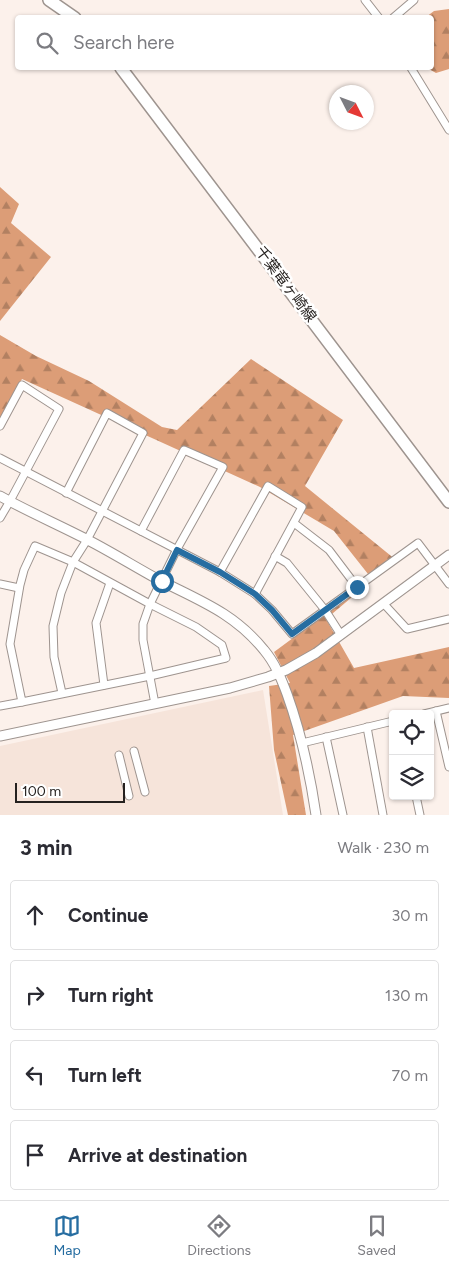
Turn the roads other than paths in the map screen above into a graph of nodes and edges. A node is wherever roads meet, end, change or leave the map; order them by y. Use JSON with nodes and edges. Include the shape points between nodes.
{"nodes":[{"id":1,"x":49,"y":0,"type":"edge"},
{"id":2,"x":365,"y":0,"type":"edge"},
{"id":3,"x":414,"y":0,"type":"edge"},
{"id":4,"x":72,"y":15,"type":"edge"},
{"id":5,"x":377,"y":15,"type":"edge"},
{"id":6,"x":396,"y":15,"type":"edge"},
{"id":7,"x":123,"y":70,"type":"edge"},
{"id":8,"x":412,"y":70,"type":"edge"},
{"id":9,"x":449,"y":130,"type":"edge"},
{"id":10,"x":0,"y":426,"type":"edge"},
{"id":11,"x":0,"y":458,"type":"edge"},
{"id":12,"x":25,"y":472,"type":"junction"},
{"id":13,"x":66,"y":492,"type":"junction"},
{"id":14,"x":0,"y":496,"type":"edge"},
{"id":15,"x":10,"y":502,"type":"junction"},
{"id":16,"x":449,"y":502,"type":"edge"},
{"id":17,"x":102,"y":511,"type":"junction"},
{"id":18,"x":0,"y":518,"type":"edge"},
{"id":19,"x":294,"y":523,"type":"junction"},
{"id":20,"x":141,"y":531,"type":"junction"},
{"id":21,"x":87,"y":540,"type":"junction"},
{"id":22,"x":177,"y":550,"type":"junction"},
{"id":23,"x":449,"y":555,"type":"edge"},
{"id":24,"x":275,"y":556,"type":"junction"},
{"id":25,"x":73,"y":562,"type":"junction"},
{"id":26,"x":435,"y":566,"type":"junction"},
{"id":27,"x":220,"y":572,"type":"junction"},
{"id":28,"x":162,"y":581,"type":"junction"},
{"id":29,"x":110,"y":583,"type":"junction"},
{"id":30,"x":0,"y":584,"type":"edge"},
{"id":31,"x":449,"y":584,"type":"edge"},
{"id":32,"x":357,"y":587,"type":"junction"},
{"id":33,"x":19,"y":588,"type":"junction"},
{"id":34,"x":255,"y":594,"type":"junction"},
{"id":35,"x":150,"y":604,"type":"junction"},
{"id":36,"x":384,"y":604,"type":"junction"},
{"id":37,"x":325,"y":610,"type":"junction"},
{"id":38,"x":449,"y":619,"type":"edge"},
{"id":39,"x":341,"y":635,"type":"junction"},
{"id":40,"x":279,"y":673,"type":"junction"},
{"id":41,"x":150,"y":676,"type":"junction"},
{"id":42,"x":104,"y":685,"type":"junction"},
{"id":43,"x":62,"y":694,"type":"junction"},
{"id":44,"x":22,"y":702,"type":"junction"},
{"id":45,"x":155,"y":704,"type":"junction"},
{"id":46,"x":0,"y":706,"type":"edge"},
{"id":47,"x":449,"y":708,"type":"edge"},
{"id":48,"x":436,"y":711,"type":"joint"},
{"id":49,"x":389,"y":722,"type":"edge"},
{"id":50,"x":367,"y":727,"type":"junction"},
{"id":51,"x":0,"y":736,"type":"edge"},
{"id":52,"x":326,"y":737,"type":"junction"},
{"id":53,"x":302,"y":742,"type":"junction"},
{"id":54,"x":134,"y":751,"type":"dead end"},
{"id":55,"x":119,"y":755,"type":"dead end"},
{"id":56,"x":449,"y":767,"type":"edge"},
{"id":57,"x":145,"y":792,"type":"dead end"},
{"id":58,"x":128,"y":796,"type":"dead end"},
{"id":59,"x":417,"y":800,"type":"edge"},
{"id":60,"x":316,"y":815,"type":"edge"},
{"id":61,"x":344,"y":815,"type":"edge"},
{"id":62,"x":383,"y":815,"type":"edge"},
{"id":63,"x":420,"y":815,"type":"edge"}],
"edges":[{"from":1,"to":4,"type":"main road"},
{"from":2,"to":5,"type":"street"},
{"from":3,"to":6,"type":"street"},
{"from":7,"to":16,"type":"main road","name":"千葉竜ヶ崎線"},
{"from":8,"to":9,"type":"street"},
{"from":10,"to":12,"type":"street","via":[[22,385],[59,408]]},
{"from":11,"to":12,"type":"street"},
{"from":12,"to":13,"type":"street"},
{"from":12,"to":15,"type":"street"},
{"from":13,"to":17,"type":"street"},
{"from":13,"to":17,"type":"street","via":[[107,413],[143,432]]},
{"from":14,"to":15,"type":"street"},
{"from":15,"to":18,"type":"street"},
{"from":15,"to":21,"type":"street"},
{"from":17,"to":20,"type":"street"},
{"from":17,"to":21,"type":"street"},
{"from":19,"to":24,"type":"street"},
{"from":19,"to":27,"type":"street","via":[[302,507],[268,486]]},
{"from":19,"to":32,"type":"street","via":[[329,550]]},
{"from":20,"to":22,"type":"street"},
{"from":20,"to":22,"type":"street","via":[[184,450],[223,467]]},
{"from":21,"to":25,"type":"street"},
{"from":21,"to":28,"type":"street"},
{"from":22,"to":27,"type":"street"},
{"from":22,"to":28,"type":"street"},
{"from":23,"to":26,"type":"street"},
{"from":24,"to":34,"type":"street"},
{"from":24,"to":37,"type":"street","via":[[287,563]]},
{"from":25,"to":29,"type":"street"},
{"from":25,"to":33,"type":"street","via":[[35,546]]},
{"from":25,"to":43,"type":"street","via":[[53,626],[54,657]]},
{"from":26,"to":31,"type":"street"},
{"from":26,"to":32,"type":"street","via":[[418,543]]},
{"from":26,"to":36,"type":"street"},
{"from":27,"to":34,"type":"street"},
{"from":28,"to":35,"type":"street"},
{"from":28,"to":40,"type":"street","via":[[234,620],[265,651]]},
{"from":29,"to":35,"type":"street"},
{"from":29,"to":42,"type":"street","via":[[96,623]]},
{"from":30,"to":33,"type":"street"},
{"from":32,"to":37,"type":"street"},
{"from":33,"to":44,"type":"street","via":[[10,644]]},
{"from":34,"to":37,"type":"street","via":[[292,634]]},
{"from":35,"to":41,"type":"street","via":[[142,624]]},
{"from":35,"to":41,"type":"street","via":[[196,627],[222,645],[226,658]]},
{"from":36,"to":38,"type":"street","via":[[407,628]]},
{"from":36,"to":39,"type":"street"},
{"from":37,"to":39,"type":"street"},
{"from":39,"to":40,"type":"street"},
{"from":40,"to":45,"type":"street","via":[[252,683]]},
{"from":40,"to":53,"type":"street"},
{"from":41,"to":42,"type":"street"},
{"from":41,"to":45,"type":"street"},
{"from":42,"to":43,"type":"street"},
{"from":43,"to":44,"type":"street"},
{"from":44,"to":46,"type":"street"},
{"from":45,"to":51,"type":"street"},
{"from":47,"to":48,"type":"street"},
{"from":48,"to":56,"type":"street"},
{"from":49,"to":50,"type":"street"},
{"from":50,"to":52,"type":"street"},
{"from":50,"to":62,"type":"street"},
{"from":52,"to":53,"type":"street"},
{"from":52,"to":61,"type":"street"},
{"from":53,"to":60,"type":"street"},
{"from":54,"to":57,"type":"street"},
{"from":55,"to":58,"type":"street"},
{"from":59,"to":63,"type":"street"}]}
